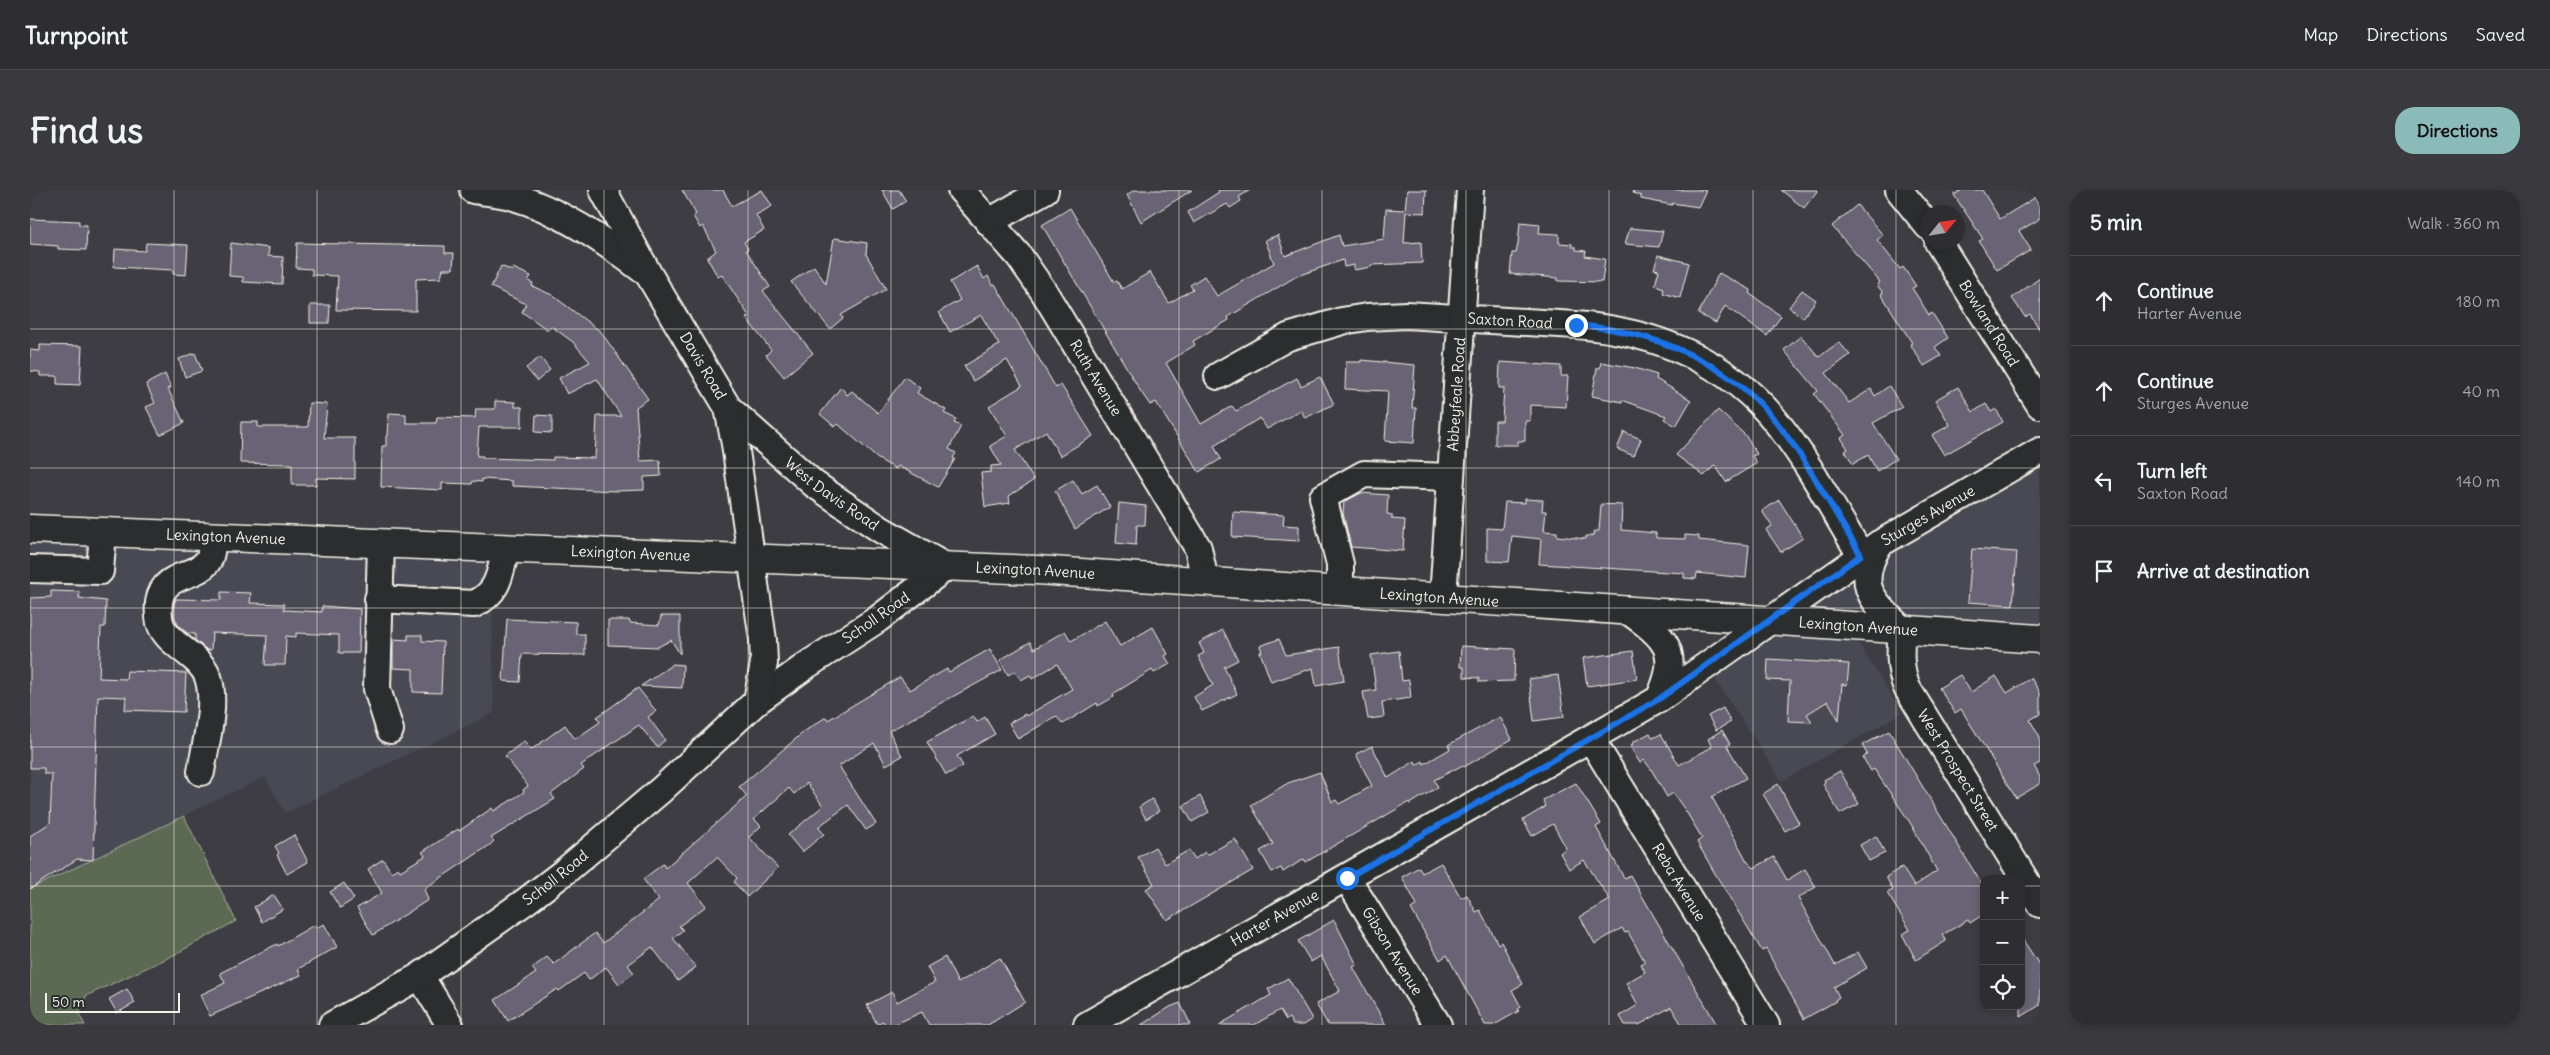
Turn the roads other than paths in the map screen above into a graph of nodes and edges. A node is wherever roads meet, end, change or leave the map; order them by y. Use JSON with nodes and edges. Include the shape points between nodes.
{"nodes":[{"id":1,"x":473,"y":190,"type":"edge"},
{"id":2,"x":603,"y":190,"type":"edge"},
{"id":3,"x":961,"y":190,"type":"edge"},
{"id":4,"x":1045,"y":190,"type":"edge"},
{"id":5,"x":1470,"y":190,"type":"edge"},
{"id":6,"x":1899,"y":190,"type":"edge"},
{"id":7,"x":517,"y":193,"type":"edge"},
{"id":8,"x":1920,"y":216,"type":"edge"},
{"id":9,"x":989,"y":222,"type":"junction"},
{"id":10,"x":1943,"y":250,"type":"edge"},
{"id":11,"x":649,"y":275,"type":"junction"},
{"id":12,"x":1461,"y":318,"type":"junction"},
{"id":13,"x":1218,"y":376,"type":"dead end"},
{"id":14,"x":2040,"y":405,"type":"edge"},
{"id":15,"x":728,"y":408,"type":"junction"},
{"id":16,"x":2040,"y":451,"type":"edge"},
{"id":17,"x":1451,"y":477,"type":"junction"},
{"id":18,"x":30,"y":529,"type":"edge"},
{"id":19,"x":103,"y":532,"type":"junction"},
{"id":20,"x":213,"y":537,"type":"junction"},
{"id":21,"x":381,"y":543,"type":"junction"},
{"id":22,"x":506,"y":549,"type":"junction"},
{"id":23,"x":1870,"y":550,"type":"junction"},
{"id":24,"x":753,"y":560,"type":"junction"},
{"id":25,"x":946,"y":567,"type":"junction"},
{"id":26,"x":30,"y":569,"type":"edge"},
{"id":27,"x":1205,"y":581,"type":"junction"},
{"id":28,"x":1340,"y":591,"type":"junction"},
{"id":29,"x":1444,"y":598,"type":"junction"},
{"id":30,"x":378,"y":599,"type":"junction"},
{"id":31,"x":1627,"y":610,"type":"junction"},
{"id":32,"x":1769,"y":620,"type":"junction"},
{"id":33,"x":1902,"y":630,"type":"junction"},
{"id":34,"x":2040,"y":639,"type":"edge"},
{"id":35,"x":1659,"y":699,"type":"junction"},
{"id":36,"x":756,"y":701,"type":"junction"},
{"id":37,"x":390,"y":730,"type":"dead end"},
{"id":38,"x":1590,"y":739,"type":"junction"},
{"id":39,"x":201,"y":772,"type":"dead end"},
{"id":40,"x":1347,"y":878,"type":"junction"},
{"id":41,"x":2040,"y":904,"type":"edge"},
{"id":42,"x":420,"y":976,"type":"junction"},
{"id":43,"x":1101,"y":1022,"type":"edge"},
{"id":44,"x":332,"y":1025,"type":"edge"},
{"id":45,"x":450,"y":1025,"type":"edge"},
{"id":46,"x":1438,"y":1025,"type":"edge"},
{"id":47,"x":1766,"y":1025,"type":"edge"}],
"edges":[{"from":1,"to":7,"type":"street"},
{"from":2,"to":11,"type":"street","name":"Davis Road"},
{"from":3,"to":9,"type":"street","name":"Ruth Avenue"},
{"from":4,"to":9,"type":"street"},
{"from":5,"to":12,"type":"street","name":"Abbeyfeale Road"},
{"from":6,"to":8,"type":"street"},
{"from":7,"to":11,"type":"street","via":[[608,245]]},
{"from":9,"to":27,"type":"street","name":"Ruth Avenue","via":[[1019,256],[1044,292],[1187,528],[1198,548]]},
{"from":10,"to":14,"type":"street","name":"Bowland Road"},
{"from":11,"to":15,"type":"street","name":"Davis Road"},
{"from":12,"to":13,"type":"street","name":"Saxton Road","via":[[1406,314],[1342,320],[1288,337]]},
{"from":12,"to":17,"type":"street","name":"Abbeyfeale Road"},
{"from":12,"to":23,"type":"street","name":"Saxton Road","via":[[1604,327],[1638,334],[1696,356],[1743,387],[1778,424]]},
{"from":15,"to":24,"type":"street","name":"Davis Road"},
{"from":15,"to":25,"type":"street","name":"West Davis Road","via":[[814,484],[880,529]]},
{"from":16,"to":23,"type":"street","name":"Sturges Avenue"},
{"from":17,"to":28,"type":"street","via":[[1364,474],[1323,497],[1340,564]]},
{"from":17,"to":29,"type":"street","name":"Abbeyfeale Road"},
{"from":18,"to":19,"type":"main road","name":"Lexington Avenue"},
{"from":19,"to":20,"type":"main road","name":"Lexington Avenue"},
{"from":19,"to":26,"type":"street","via":[[100,571]]},
{"from":20,"to":21,"type":"main road","name":"Lexington Avenue"},
{"from":20,"to":39,"type":"street","via":[[209,558],[202,567],[174,578],[165,588],[159,617],[163,629],[200,663],[208,678],[211,703]]},
{"from":21,"to":22,"type":"main road","name":"Lexington Avenue"},
{"from":21,"to":30,"type":"street"},
{"from":22,"to":24,"type":"main road","name":"Lexington Avenue"},
{"from":22,"to":30,"type":"street","via":[[493,591],[474,604]]},
{"from":23,"to":32,"type":"street","name":"Sturges Avenue"},
{"from":23,"to":33,"type":"street","via":[[1867,580],[1875,600]]},
{"from":24,"to":25,"type":"main road","name":"Lexington Avenue"},
{"from":24,"to":36,"type":"street","via":[[764,640],[764,664]]},
{"from":25,"to":27,"type":"main road","name":"Lexington Avenue"},
{"from":25,"to":36,"type":"street","name":"Scholl Road","via":[[878,619]]},
{"from":27,"to":28,"type":"main road","name":"Lexington Avenue"},
{"from":28,"to":29,"type":"main road","name":"Lexington Avenue"},
{"from":29,"to":31,"type":"main road","name":"Lexington Avenue"},
{"from":30,"to":37,"type":"street","via":[[377,689]]},
{"from":31,"to":32,"type":"main road","name":"Lexington Avenue"},
{"from":31,"to":35,"type":"street","via":[[1654,629],[1668,650],[1671,671]]},
{"from":32,"to":33,"type":"main road","name":"Lexington Avenue"},
{"from":32,"to":35,"type":"street","name":"Harter Avenue"},
{"from":33,"to":34,"type":"main road","name":"Lexington Avenue"},
{"from":33,"to":41,"type":"street","name":"West Prospect Street","via":[[1900,663],[1907,688]]},
{"from":35,"to":38,"type":"street","name":"Harter Avenue"},
{"from":36,"to":42,"type":"street","name":"Scholl Road","via":[[661,790],[564,872]]},
{"from":38,"to":40,"type":"street","name":"Harter Avenue"},
{"from":38,"to":47,"type":"street","name":"Reba Avenue"},
{"from":40,"to":43,"type":"street","name":"Harter Avenue"},
{"from":40,"to":46,"type":"street","name":"Gibson Avenue"},
{"from":42,"to":44,"type":"street","name":"Scholl Road"},
{"from":42,"to":45,"type":"street"}]}
